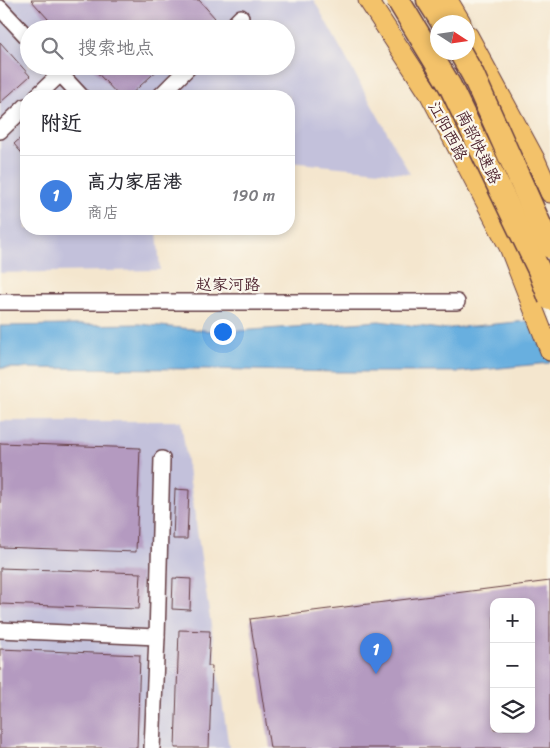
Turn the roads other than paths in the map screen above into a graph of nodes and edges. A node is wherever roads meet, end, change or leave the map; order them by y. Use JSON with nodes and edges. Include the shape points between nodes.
{"nodes":[{"id":1,"x":368,"y":0,"type":"edge"},
{"id":2,"x":398,"y":0,"type":"edge"},
{"id":3,"x":428,"y":0,"type":"edge"},
{"id":4,"x":448,"y":0,"type":"edge"},
{"id":5,"x":0,"y":8,"type":"edge"},
{"id":6,"x":438,"y":15,"type":"edge"},
{"id":7,"x":457,"y":15,"type":"edge"},
{"id":8,"x":240,"y":17,"type":"dead end"},
{"id":9,"x":237,"y":20,"type":"edge"},
{"id":10,"x":20,"y":30,"type":"edge"},
{"id":11,"x":475,"y":47,"type":"edge"},
{"id":12,"x":465,"y":60,"type":"edge"},
{"id":13,"x":53,"y":75,"type":"edge"},
{"id":14,"x":62,"y":75,"type":"edge"},
{"id":15,"x":181,"y":75,"type":"edge"},
{"id":16,"x":42,"y":90,"type":"edge"},
{"id":17,"x":75,"y":90,"type":"edge"},
{"id":18,"x":166,"y":90,"type":"edge"},
{"id":19,"x":20,"y":112,"type":"edge"},
{"id":20,"x":0,"y":131,"type":"edge"},
{"id":21,"x":543,"y":160,"type":"edge"},
{"id":22,"x":476,"y":184,"type":"junction"},
{"id":23,"x":549,"y":189,"type":"edge"},
{"id":24,"x":491,"y":213,"type":"junction"},
{"id":25,"x":550,"y":247,"type":"edge"},
{"id":26,"x":0,"y":302,"type":"edge"},
{"id":27,"x":457,"y":302,"type":"dead end"},
{"id":28,"x":541,"y":304,"type":"edge"},
{"id":29,"x":550,"y":352,"type":"edge"},
{"id":30,"x":162,"y":459,"type":"dead end"},
{"id":31,"x":0,"y":630,"type":"edge"},
{"id":32,"x":157,"y":637,"type":"junction"},
{"id":33,"x":152,"y":748,"type":"edge"}],
"edges":[{"from":1,"to":22,"type":"main road","name":"江阳西路","via":[[430,95]]},
{"from":2,"to":28,"type":"highway","name":"南部快速路","bridge":true,"via":[[450,86],[539,270]]},
{"from":3,"to":6,"type":"highway"},
{"from":4,"to":7,"type":"main road"},
{"from":5,"to":10,"type":"street"},
{"from":8,"to":9,"type":"street"},
{"from":11,"to":21,"type":"main road"},
{"from":12,"to":25,"type":"highway","name":"南部快速路","bridge":true},
{"from":13,"to":16,"type":"street"},
{"from":14,"to":17,"type":"street"},
{"from":15,"to":18,"type":"street"},
{"from":19,"to":20,"type":"street"},
{"from":21,"to":22,"type":"main road"},
{"from":21,"to":23,"type":"main road"},
{"from":22,"to":24,"type":"main road","name":"江阳西路"},
{"from":23,"to":24,"type":"main road"},
{"from":24,"to":28,"type":"main road","name":"江阳西路"},
{"from":26,"to":27,"type":"street","name":"赵家河路"},
{"from":28,"to":29,"type":"main road","name":"江阳西路"},
{"from":30,"to":32,"type":"street"},
{"from":31,"to":32,"type":"street"},
{"from":32,"to":33,"type":"street"}]}
